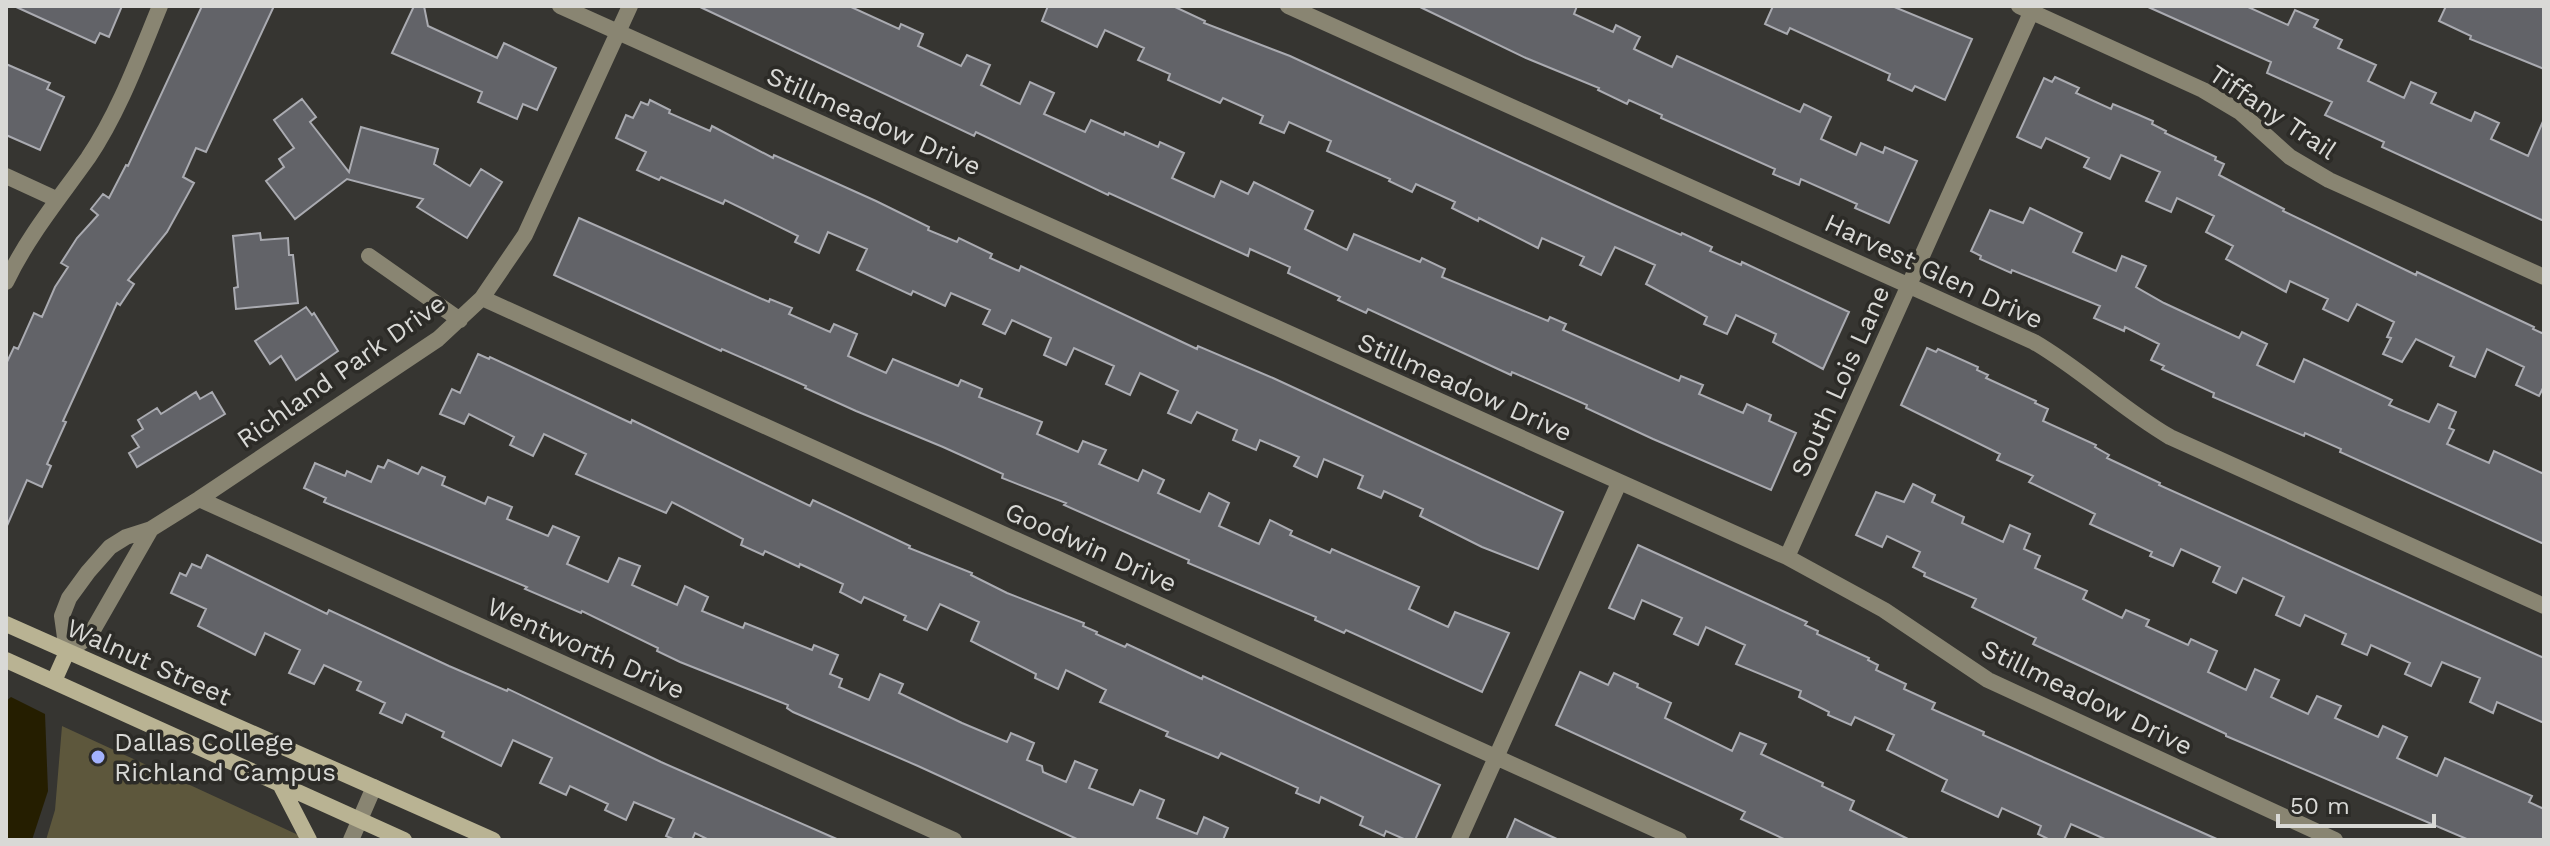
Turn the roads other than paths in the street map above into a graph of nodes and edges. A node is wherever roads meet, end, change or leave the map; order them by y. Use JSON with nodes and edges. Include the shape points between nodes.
{"nodes":[{"id":1,"x":160,"y":6,"type":"edge"},
{"id":2,"x":560,"y":6,"type":"edge"},
{"id":3,"x":630,"y":6,"type":"edge"},
{"id":4,"x":1288,"y":6,"type":"edge"},
{"id":5,"x":2028,"y":8,"type":"edge"},
{"id":6,"x":618,"y":33,"type":"junction"},
{"id":7,"x":6,"y":176,"type":"edge"},
{"id":8,"x":56,"y":199,"type":"junction"},
{"id":9,"x":369,"y":256,"type":"dead end"},
{"id":10,"x":2544,"y":277,"type":"edge"},
{"id":11,"x":6,"y":282,"type":"edge"},
{"id":12,"x":1909,"y":285,"type":"junction"},
{"id":13,"x":482,"y":298,"type":"junction"},
{"id":14,"x":460,"y":320,"type":"junction"},
{"id":15,"x":1619,"y":483,"type":"junction"},
{"id":16,"x":199,"y":499,"type":"junction"},
{"id":17,"x":151,"y":529,"type":"junction"},
{"id":18,"x":1787,"y":557,"type":"junction"},
{"id":19,"x":2544,"y":606,"type":"edge"},
{"id":20,"x":6,"y":624,"type":"edge"},
{"id":21,"x":67,"y":652,"type":"junction"},
{"id":22,"x":6,"y":660,"type":"edge"},
{"id":23,"x":54,"y":681,"type":"junction"},
{"id":24,"x":1496,"y":757,"type":"junction"},
{"id":25,"x":280,"y":784,"type":"junction"},
{"id":26,"x":374,"y":787,"type":"junction"},
{"id":27,"x":360,"y":820,"type":"junction"},
{"id":28,"x":309,"y":840,"type":"edge"},
{"id":29,"x":351,"y":840,"type":"edge"},
{"id":30,"x":404,"y":840,"type":"edge"},
{"id":31,"x":493,"y":840,"type":"edge"},
{"id":32,"x":954,"y":840,"type":"edge"},
{"id":33,"x":1459,"y":840,"type":"edge"},
{"id":34,"x":1679,"y":840,"type":"edge"},
{"id":35,"x":2335,"y":840,"type":"edge"}],
"edges":[{"from":1,"to":8,"type":"street","via":[[107,125]]},
{"from":2,"to":6,"type":"street","name":"Stillmeadow Drive"},
{"from":3,"to":6,"type":"street","name":"Richland Park Drive"},
{"from":4,"to":12,"type":"street","name":"Harvest Glen Drive"},
{"from":5,"to":10,"type":"street","name":"Tiffany Trail","via":[[2203,90],[2329,180]]},
{"from":5,"to":12,"type":"street","name":"South Lois Lane"},
{"from":6,"to":13,"type":"street","name":"Richland Park Drive","via":[[525,235]]},
{"from":6,"to":15,"type":"street","name":"Stillmeadow Drive"},
{"from":7,"to":8,"type":"street"},
{"from":8,"to":11,"type":"street"},
{"from":9,"to":14,"type":"street"},
{"from":12,"to":18,"type":"street","name":"South Lois Lane"},
{"from":12,"to":19,"type":"street","name":"Harvest Glen Drive","via":[[2067,361],[2136,417],[2170,437]]},
{"from":13,"to":14,"type":"street","name":"Richland Park Drive"},
{"from":13,"to":24,"type":"street","name":"Goodwin Drive"},
{"from":14,"to":16,"type":"street","name":"Richland Park Drive"},
{"from":15,"to":18,"type":"street","name":"Stillmeadow Drive"},
{"from":15,"to":24,"type":"street"},
{"from":16,"to":17,"type":"street","name":"Richland Park Drive"},
{"from":16,"to":32,"type":"street","name":"Wentworth Drive"},
{"from":17,"to":21,"type":"street","name":"Richland Park Drive","via":[[89,637]]},
{"from":17,"to":21,"type":"street","name":"Richland Park Drive","via":[[110,547],[75,589],[62,616]]},
{"from":18,"to":35,"type":"street","name":"Stillmeadow Drive","via":[[1884,610],[1988,680]]},
{"from":20,"to":21,"type":"main road","name":"Walnut Street"},
{"from":21,"to":23,"type":"main road"},
{"from":21,"to":26,"type":"main road","name":"Walnut Street"},
{"from":22,"to":23,"type":"main road"},
{"from":23,"to":25,"type":"main road"},
{"from":24,"to":33,"type":"street"},
{"from":24,"to":34,"type":"street","name":"Goodwin Drive"},
{"from":25,"to":27,"type":"main road"},
{"from":25,"to":28,"type":"main road"},
{"from":26,"to":27,"type":"street"},
{"from":26,"to":31,"type":"main road","name":"Walnut Street"},
{"from":27,"to":29,"type":"street"},
{"from":27,"to":30,"type":"main road"}]}
